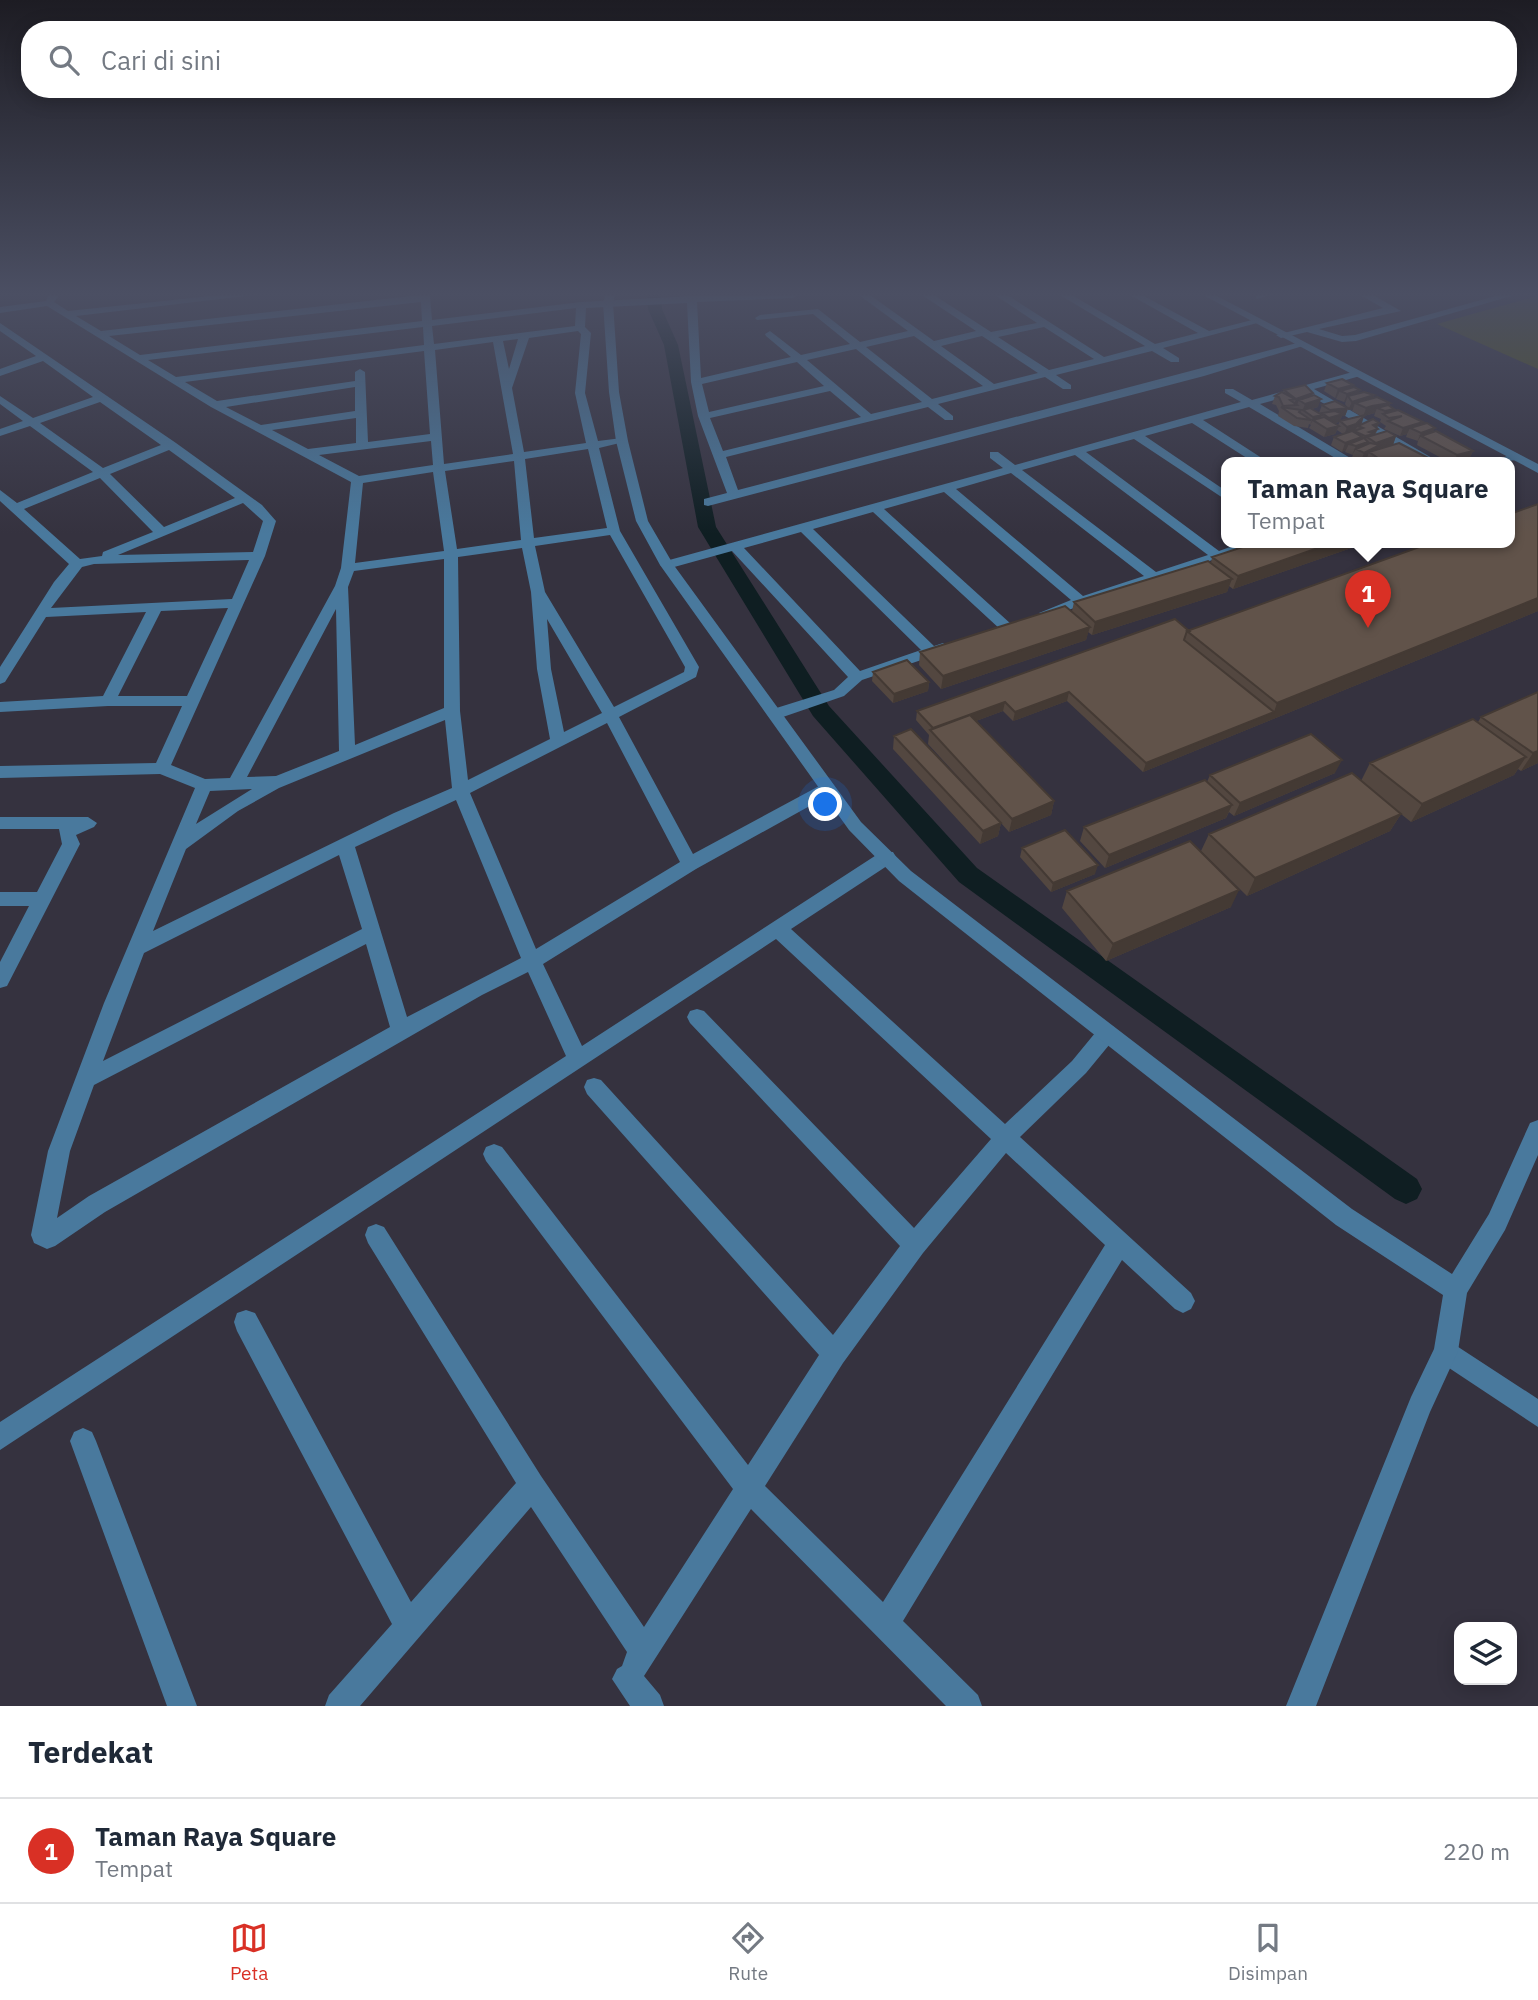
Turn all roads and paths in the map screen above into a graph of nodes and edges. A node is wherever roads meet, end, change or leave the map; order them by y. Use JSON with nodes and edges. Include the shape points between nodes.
{"nodes":[{"id":1,"x":68,"y":375,"type":"edge"},
{"id":2,"x":167,"y":375,"type":"edge"},
{"id":3,"x":217,"y":375,"type":"edge"},
{"id":4,"x":360,"y":375,"type":"edge"},
{"id":5,"x":430,"y":375,"type":"edge"},
{"id":6,"x":505,"y":375,"type":"edge"},
{"id":7,"x":513,"y":375,"type":"edge"},
{"id":8,"x":582,"y":375,"type":"edge"},
{"id":9,"x":613,"y":375,"type":"edge"},
{"id":10,"x":696,"y":375,"type":"edge"},
{"id":11,"x":732,"y":375,"type":"edge"},
{"id":12,"x":818,"y":375,"type":"edge"},
{"id":13,"x":895,"y":375,"type":"edge"},
{"id":14,"x":973,"y":375,"type":"edge"},
{"id":15,"x":1041,"y":375,"type":"edge"},
{"id":16,"x":1049,"y":375,"type":"edge"},
{"id":17,"x":1198,"y":375,"type":"edge"},
{"id":18,"x":1354,"y":375,"type":"edge"},
{"id":19,"x":1357,"y":375,"type":"edge"},
{"id":20,"x":176,"y":380,"type":"junction"},
{"id":21,"x":696,"y":382,"type":"junction"},
{"id":22,"x":360,"y":383,"type":"junction"},
{"id":23,"x":833,"y":387,"type":"junction"},
{"id":24,"x":991,"y":387,"type":"junction"},
{"id":25,"x":1068,"y":387,"type":"dead end"},
{"id":26,"x":1305,"y":388,"type":"junction"},
{"id":27,"x":508,"y":391,"type":"junction"},
{"id":28,"x":1229,"y":391,"type":"dead end"},
{"id":29,"x":103,"y":397,"type":"junction"},
{"id":30,"x":0,"y":399,"type":"edge"},
{"id":31,"x":930,"y":402,"type":"junction"},
{"id":32,"x":1251,"y":403,"type":"junction"},
{"id":33,"x":215,"y":405,"type":"junction"},
{"id":34,"x":361,"y":414,"type":"junction"},
{"id":35,"x":704,"y":416,"type":"junction"},
{"id":36,"x":869,"y":418,"type":"junction"},
{"id":37,"x":949,"y":418,"type":"dead end"},
{"id":38,"x":1193,"y":419,"type":"junction"},
{"id":39,"x":32,"y":422,"type":"junction"},
{"id":40,"x":257,"y":429,"type":"junction"},
{"id":41,"x":0,"y":433,"type":"edge"},
{"id":42,"x":1136,"y":435,"type":"junction"},
{"id":43,"x":436,"y":437,"type":"junction"},
{"id":44,"x":622,"y":442,"type":"junction"},
{"id":45,"x":593,"y":444,"type":"junction"},
{"id":46,"x":172,"y":445,"type":"junction"},
{"id":47,"x":362,"y":446,"type":"junction"},
{"id":48,"x":1076,"y":451,"type":"junction"},
{"id":49,"x":307,"y":453,"type":"junction"},
{"id":50,"x":519,"y":455,"type":"junction"},
{"id":51,"x":720,"y":455,"type":"junction"},
{"id":52,"x":994,"y":455,"type":"dead end"},
{"id":53,"x":1254,"y":457,"type":"edge"},
{"id":54,"x":1343,"y":457,"type":"edge"},
{"id":55,"x":1424,"y":457,"type":"edge"},
{"id":56,"x":1514,"y":457,"type":"edge"},
{"id":57,"x":1515,"y":458,"type":"edge"},
{"id":58,"x":1012,"y":469,"type":"junction"},
{"id":59,"x":1538,"y":469,"type":"edge"},
{"id":60,"x":439,"y":470,"type":"junction"},
{"id":61,"x":103,"y":474,"type":"junction"},
{"id":62,"x":357,"y":480,"type":"junction"},
{"id":63,"x":946,"y":487,"type":"junction"},
{"id":64,"x":1221,"y":493,"type":"edge"},
{"id":65,"x":0,"y":494,"type":"edge"},
{"id":66,"x":734,"y":495,"type":"junction"},
{"id":67,"x":243,"y":499,"type":"junction"},
{"id":68,"x":708,"y":502,"type":"dead end"},
{"id":69,"x":17,"y":507,"type":"junction"},
{"id":70,"x":875,"y":507,"type":"junction"},
{"id":71,"x":804,"y":527,"type":"junction"},
{"id":72,"x":614,"y":531,"type":"junction"},
{"id":73,"x":163,"y":534,"type":"junction"},
{"id":74,"x":528,"y":543,"type":"junction"},
{"id":75,"x":733,"y":546,"type":"junction"},
{"id":76,"x":1241,"y":548,"type":"edge"},
{"id":77,"x":258,"y":556,"type":"junction"},
{"id":78,"x":451,"y":556,"type":"junction"},
{"id":79,"x":1218,"y":556,"type":"junction"},
{"id":80,"x":94,"y":560,"type":"junction"},
{"id":81,"x":77,"y":564,"type":"junction"},
{"id":82,"x":667,"y":565,"type":"junction"},
{"id":83,"x":348,"y":568,"type":"junction"},
{"id":84,"x":1154,"y":577,"type":"junction"},
{"id":85,"x":342,"y":586,"type":"junction"},
{"id":86,"x":538,"y":592,"type":"junction"},
{"id":87,"x":1081,"y":602,"type":"junction"},
{"id":88,"x":237,"y":603,"type":"junction"},
{"id":89,"x":157,"y":605,"type":"junction"},
{"id":90,"x":43,"y":613,"type":"junction"},
{"id":91,"x":956,"y":644,"type":"edge"},
{"id":92,"x":931,"y":652,"type":"junction"},
{"id":93,"x":857,"y":677,"type":"junction"},
{"id":94,"x":0,"y":679,"type":"edge"},
{"id":95,"x":108,"y":701,"type":"junction"},
{"id":96,"x":192,"y":701,"type":"junction"},
{"id":97,"x":0,"y":707,"type":"edge"},
{"id":98,"x":453,"y":711,"type":"junction"},
{"id":99,"x":610,"y":714,"type":"junction"},
{"id":100,"x":775,"y":714,"type":"junction"},
{"id":101,"x":558,"y":740,"type":"junction"},
{"id":102,"x":347,"y":755,"type":"junction"},
{"id":103,"x":162,"y":768,"type":"junction"},
{"id":104,"x":0,"y":772,"type":"edge"},
{"id":105,"x":278,"y":782,"type":"junction"},
{"id":106,"x":204,"y":785,"type":"junction"},
{"id":107,"x":235,"y":785,"type":"junction"},
{"id":108,"x":827,"y":789,"type":"junction"},
{"id":109,"x":461,"y":791,"type":"junction"},
{"id":110,"x":0,"y":823,"type":"edge"},
{"id":111,"x":181,"y":844,"type":"junction"},
{"id":112,"x":345,"y":845,"type":"junction"},
{"id":113,"x":887,"y":857,"type":"junction"},
{"id":114,"x":690,"y":864,"type":"junction"},
{"id":115,"x":44,"y":899,"type":"junction"},
{"id":116,"x":0,"y":900,"type":"edge"},
{"id":117,"x":779,"y":930,"type":"junction"},
{"id":118,"x":373,"y":932,"type":"junction"},
{"id":119,"x":136,"y":948,"type":"junction"},
{"id":120,"x":532,"y":961,"type":"junction"},
{"id":121,"x":0,"y":980,"type":"edge"},
{"id":122,"x":697,"y":1017,"type":"dead end"},
{"id":123,"x":402,"y":1032,"type":"junction"},
{"id":124,"x":1107,"y":1033,"type":"junction"},
{"id":125,"x":578,"y":1059,"type":"junction"},
{"id":126,"x":89,"y":1078,"type":"junction"},
{"id":127,"x":594,"y":1087,"type":"dead end"},
{"id":128,"x":1538,"y":1130,"type":"edge"},
{"id":129,"x":1005,"y":1138,"type":"junction"},
{"id":130,"x":494,"y":1154,"type":"dead end"},
{"id":131,"x":376,"y":1235,"type":"dead end"},
{"id":132,"x":1119,"y":1243,"type":"junction"},
{"id":133,"x":915,"y":1245,"type":"junction"},
{"id":134,"x":1456,"y":1290,"type":"junction"},
{"id":135,"x":1183,"y":1301,"type":"dead end"},
{"id":136,"x":246,"y":1322,"type":"dead end"},
{"id":137,"x":1446,"y":1351,"type":"junction"},
{"id":138,"x":834,"y":1354,"type":"junction"},
{"id":139,"x":1538,"y":1415,"type":"edge"},
{"id":140,"x":0,"y":1437,"type":"edge"},
{"id":141,"x":83,"y":1441,"type":"dead end"},
{"id":142,"x":532,"y":1485,"type":"junction"},
{"id":143,"x":748,"y":1488,"type":"junction"},
{"id":144,"x":885,"y":1624,"type":"junction"},
{"id":145,"x":409,"y":1627,"type":"junction"},
{"id":146,"x":636,"y":1666,"type":"junction"},
{"id":147,"x":182,"y":1706,"type":"edge"},
{"id":148,"x":340,"y":1706,"type":"edge"},
{"id":149,"x":649,"y":1706,"type":"edge"},
{"id":150,"x":967,"y":1706,"type":"edge"},
{"id":151,"x":1301,"y":1706,"type":"edge"}],
"edges":[{"from":1,"to":29,"type":"street"},
{"from":2,"to":20,"type":"street"},
{"from":3,"to":20,"type":"street"},
{"from":4,"to":22,"type":"street"},
{"from":5,"to":43,"type":"street"},
{"from":6,"to":27,"type":"street"},
{"from":7,"to":27,"type":"street"},
{"from":8,"to":45,"type":"street","via":[[580,393]]},
{"from":9,"to":44,"type":"street"},
{"from":10,"to":21,"type":"street"},
{"from":11,"to":21,"type":"street"},
{"from":12,"to":23,"type":"street"},
{"from":13,"to":31,"type":"street"},
{"from":14,"to":24,"type":"street"},
{"from":15,"to":24,"type":"street"},
{"from":16,"to":25,"type":"street"},
{"from":17,"to":66,"type":"street"},
{"from":18,"to":26,"type":"street"},
{"from":19,"to":56,"type":"street"},
{"from":20,"to":33,"type":"street"},
{"from":21,"to":35,"type":"street"},
{"from":22,"to":33,"type":"street"},
{"from":22,"to":34,"type":"street"},
{"from":23,"to":35,"type":"street"},
{"from":23,"to":36,"type":"street"},
{"from":24,"to":31,"type":"street"},
{"from":26,"to":32,"type":"street"},
{"from":26,"to":55,"type":"street"},
{"from":27,"to":50,"type":"street"},
{"from":28,"to":32,"type":"street"},
{"from":29,"to":39,"type":"street"},
{"from":29,"to":46,"type":"street"},
{"from":30,"to":39,"type":"street"},
{"from":31,"to":36,"type":"street"},
{"from":31,"to":37,"type":"street"},
{"from":32,"to":38,"type":"street"},
{"from":32,"to":54,"type":"street"},
{"from":33,"to":40,"type":"street"},
{"from":34,"to":40,"type":"street"},
{"from":34,"to":47,"type":"street"},
{"from":35,"to":51,"type":"street"},
{"from":36,"to":51,"type":"street"},
{"from":38,"to":42,"type":"street"},
{"from":38,"to":53,"type":"street"},
{"from":39,"to":41,"type":"street"},
{"from":39,"to":61,"type":"street"},
{"from":40,"to":49,"type":"street"},
{"from":42,"to":48,"type":"street"},
{"from":42,"to":64,"type":"street"},
{"from":43,"to":47,"type":"street"},
{"from":43,"to":60,"type":"street"},
{"from":44,"to":45,"type":"street"},
{"from":44,"to":82,"type":"street","via":[[642,521]]},
{"from":45,"to":50,"type":"street"},
{"from":45,"to":72,"type":"street"},
{"from":46,"to":61,"type":"street"},
{"from":46,"to":67,"type":"street"},
{"from":47,"to":49,"type":"street"},
{"from":48,"to":58,"type":"street"},
{"from":48,"to":79,"type":"street"},
{"from":49,"to":62,"type":"street"},
{"from":50,"to":60,"type":"street"},
{"from":50,"to":74,"type":"street"},
{"from":51,"to":66,"type":"street"},
{"from":52,"to":58,"type":"street"},
{"from":57,"to":59,"type":"street"},
{"from":58,"to":63,"type":"street"},
{"from":58,"to":84,"type":"street"},
{"from":60,"to":62,"type":"street"},
{"from":60,"to":78,"type":"street"},
{"from":61,"to":69,"type":"street"},
{"from":61,"to":73,"type":"street"},
{"from":62,"to":83,"type":"street"},
{"from":63,"to":70,"type":"street"},
{"from":63,"to":87,"type":"street"},
{"from":65,"to":69,"type":"street"},
{"from":66,"to":68,"type":"street"},
{"from":67,"to":73,"type":"street"},
{"from":67,"to":77,"type":"street","via":[[270,521]]},
{"from":69,"to":81,"type":"street"},
{"from":70,"to":71,"type":"street"},
{"from":70,"to":87,"type":"street","via":[[1012,625]]},
{"from":71,"to":75,"type":"street"},
{"from":71,"to":92,"type":"street"},
{"from":72,"to":74,"type":"street"},
{"from":72,"to":99,"type":"street","via":[[692,671],[682,681]]},
{"from":73,"to":80,"type":"street"},
{"from":74,"to":78,"type":"street"},
{"from":74,"to":86,"type":"street"},
{"from":75,"to":82,"type":"street"},
{"from":75,"to":93,"type":"street"},
{"from":76,"to":79,"type":"street"},
{"from":77,"to":80,"type":"street"},
{"from":77,"to":88,"type":"street"},
{"from":78,"to":83,"type":"street"},
{"from":78,"to":98,"type":"street"},
{"from":79,"to":84,"type":"street"},
{"from":80,"to":81,"type":"street"},
{"from":81,"to":90,"type":"street"},
{"from":82,"to":100,"type":"street"},
{"from":83,"to":85,"type":"street"},
{"from":84,"to":87,"type":"street"},
{"from":85,"to":102,"type":"street"},
{"from":85,"to":107,"type":"street"},
{"from":86,"to":99,"type":"street"},
{"from":86,"to":101,"type":"street","via":[[544,669]]},
{"from":88,"to":89,"type":"street"},
{"from":88,"to":96,"type":"street"},
{"from":89,"to":90,"type":"street"},
{"from":89,"to":95,"type":"street"},
{"from":90,"to":94,"type":"street"},
{"from":91,"to":92,"type":"street"},
{"from":92,"to":93,"type":"street"},
{"from":93,"to":100,"type":"street","via":[[839,693]]},
{"from":95,"to":96,"type":"street"},
{"from":95,"to":97,"type":"street"},
{"from":96,"to":103,"type":"street"},
{"from":98,"to":102,"type":"street"},
{"from":98,"to":109,"type":"street"},
{"from":99,"to":101,"type":"street"},
{"from":99,"to":114,"type":"street"},
{"from":100,"to":108,"type":"street"},
{"from":101,"to":109,"type":"street"},
{"from":102,"to":105,"type":"street"},
{"from":103,"to":104,"type":"street"},
{"from":103,"to":106,"type":"street"},
{"from":105,"to":107,"type":"street"},
{"from":105,"to":111,"type":"street","via":[[232,807]]},
{"from":106,"to":107,"type":"street"},
{"from":106,"to":111,"type":"street"},
{"from":108,"to":113,"type":"street","via":[[855,827]]},
{"from":108,"to":114,"type":"street"},
{"from":109,"to":112,"type":"street"},
{"from":109,"to":120,"type":"street"},
{"from":110,"to":115,"type":"street","via":[[88,823],[66,832],[71,844]]},
{"from":111,"to":119,"type":"street"},
{"from":112,"to":118,"type":"street"},
{"from":112,"to":119,"type":"street"},
{"from":113,"to":117,"type":"street"},
{"from":113,"to":124,"type":"street","via":[[905,876]]},
{"from":114,"to":120,"type":"street"},
{"from":115,"to":116,"type":"street"},
{"from":115,"to":121,"type":"street"},
{"from":117,"to":125,"type":"street"},
{"from":117,"to":129,"type":"street"},
{"from":118,"to":123,"type":"street"},
{"from":118,"to":126,"type":"street"},
{"from":119,"to":126,"type":"street"},
{"from":120,"to":123,"type":"street"},
{"from":120,"to":125,"type":"street"},
{"from":122,"to":133,"type":"street"},
{"from":123,"to":126,"type":"street","via":[[97,1204],[47,1238],[43,1235],[47,1200],[60,1151]]},
{"from":124,"to":129,"type":"street","via":[[1079,1067]]},
{"from":124,"to":134,"type":"street","via":[[1344,1217]]},
{"from":125,"to":140,"type":"street"},
{"from":127,"to":138,"type":"street"},
{"from":128,"to":134,"type":"street","via":[[1497,1222]]},
{"from":129,"to":132,"type":"street"},
{"from":129,"to":133,"type":"street"},
{"from":130,"to":143,"type":"street"},
{"from":131,"to":142,"type":"street"},
{"from":132,"to":135,"type":"street"},
{"from":132,"to":144,"type":"street"},
{"from":133,"to":138,"type":"street"},
{"from":134,"to":137,"type":"street"},
{"from":136,"to":145,"type":"street"},
{"from":137,"to":139,"type":"street"},
{"from":137,"to":151,"type":"street"},
{"from":138,"to":143,"type":"street"},
{"from":141,"to":147,"type":"street"},
{"from":142,"to":145,"type":"street"},
{"from":142,"to":146,"type":"street"},
{"from":143,"to":144,"type":"street"},
{"from":143,"to":146,"type":"street"},
{"from":144,"to":150,"type":"street"},
{"from":145,"to":148,"type":"street"},
{"from":146,"to":149,"type":"street"}]}
